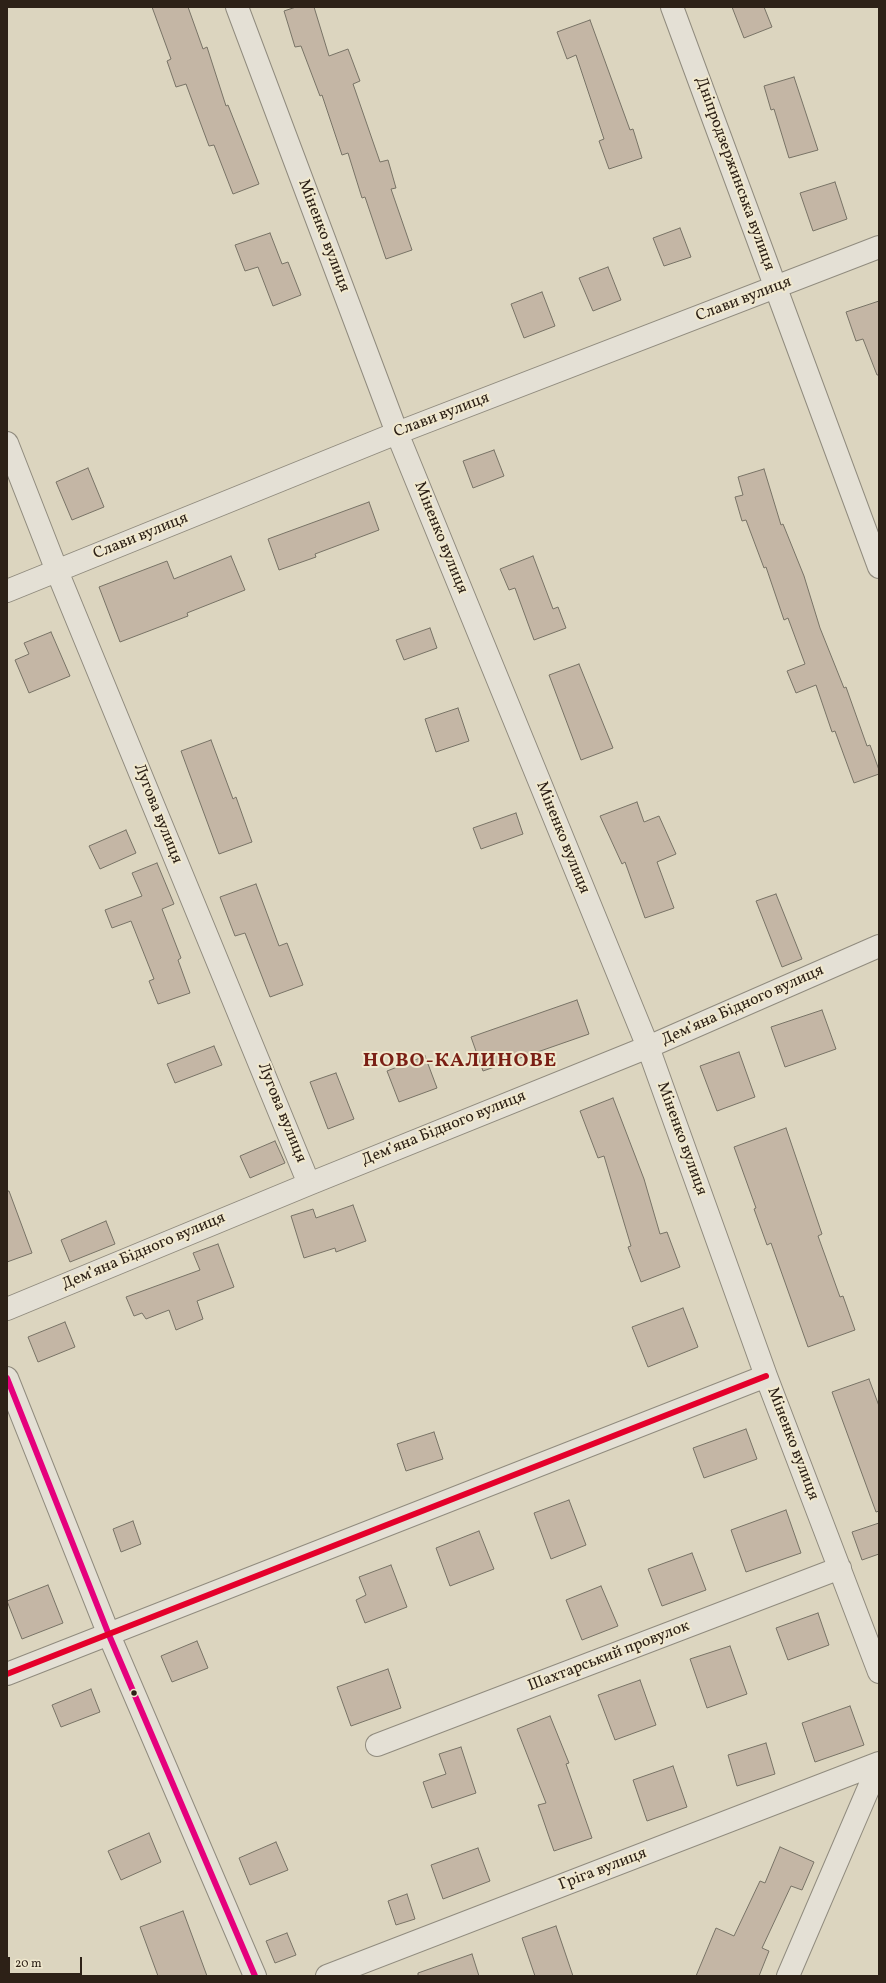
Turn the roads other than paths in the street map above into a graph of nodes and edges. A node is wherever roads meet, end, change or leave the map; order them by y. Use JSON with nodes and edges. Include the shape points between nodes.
{"nodes":[{"id":1,"x":238,"y":7,"type":"edge"},
{"id":2,"x":672,"y":7,"type":"edge"},
{"id":3,"x":879,"y":247,"type":"edge"},
{"id":4,"x":775,"y":288,"type":"junction"},
{"id":5,"x":397,"y":433,"type":"junction"},
{"id":6,"x":7,"y":443,"type":"edge"},
{"id":7,"x":879,"y":567,"type":"edge"},
{"id":8,"x":57,"y":571,"type":"junction"},
{"id":9,"x":7,"y":591,"type":"edge"},
{"id":10,"x":879,"y":946,"type":"edge"},
{"id":11,"x":648,"y":1047,"type":"junction"},
{"id":12,"x":309,"y":1184,"type":"junction"},
{"id":13,"x":7,"y":1309,"type":"edge"},
{"id":14,"x":766,"y":1376,"type":"junction"},
{"id":15,"x":7,"y":1378,"type":"edge"},
{"id":16,"x":840,"y":1568,"type":"junction"},
{"id":17,"x":109,"y":1635,"type":"junction"},
{"id":18,"x":879,"y":1672,"type":"edge"},
{"id":19,"x":7,"y":1674,"type":"edge"},
{"id":20,"x":377,"y":1745,"type":"dead end"},
{"id":21,"x":879,"y":1763,"type":"edge"},
{"id":22,"x":255,"y":1976,"type":"edge"},
{"id":23,"x":327,"y":1976,"type":"edge"},
{"id":24,"x":788,"y":1976,"type":"edge"}],
"edges":[{"from":1,"to":5,"type":"street","name":"Міненко вулиця"},
{"from":2,"to":4,"type":"street","name":"Дніпродзержинська вулиця"},
{"from":3,"to":4,"type":"street","name":"Слави вулиця"},
{"from":4,"to":5,"type":"street","name":"Слави вулиця"},
{"from":4,"to":7,"type":"street","name":"Дніпродзержинська вулиця"},
{"from":5,"to":8,"type":"street","name":"Слави вулиця"},
{"from":5,"to":11,"type":"street","name":"Міненко вулиця"},
{"from":6,"to":8,"type":"street","name":"Лугова вулиця"},
{"from":8,"to":9,"type":"street","name":"Слави вулиця"},
{"from":8,"to":12,"type":"street","name":"Лугова вулиця"},
{"from":10,"to":11,"type":"street","name":"Дем’яна Бідного вулиця"},
{"from":11,"to":12,"type":"street","name":"Дем’яна Бідного вулиця"},
{"from":11,"to":14,"type":"street","name":"Міненко вулиця"},
{"from":12,"to":13,"type":"street","name":"Дем’яна Бідного вулиця"},
{"from":14,"to":16,"type":"street","name":"Міненко вулиця"},
{"from":14,"to":17,"type":"street"},
{"from":15,"to":17,"type":"street"},
{"from":16,"to":18,"type":"street","name":"Міненко вулиця"},
{"from":16,"to":20,"type":"street","name":"Шахтарський провулок"},
{"from":17,"to":19,"type":"street"},
{"from":17,"to":22,"type":"street"},
{"from":21,"to":23,"type":"street","name":"Гріга вулиця"},
{"from":21,"to":24,"type":"street"}]}
